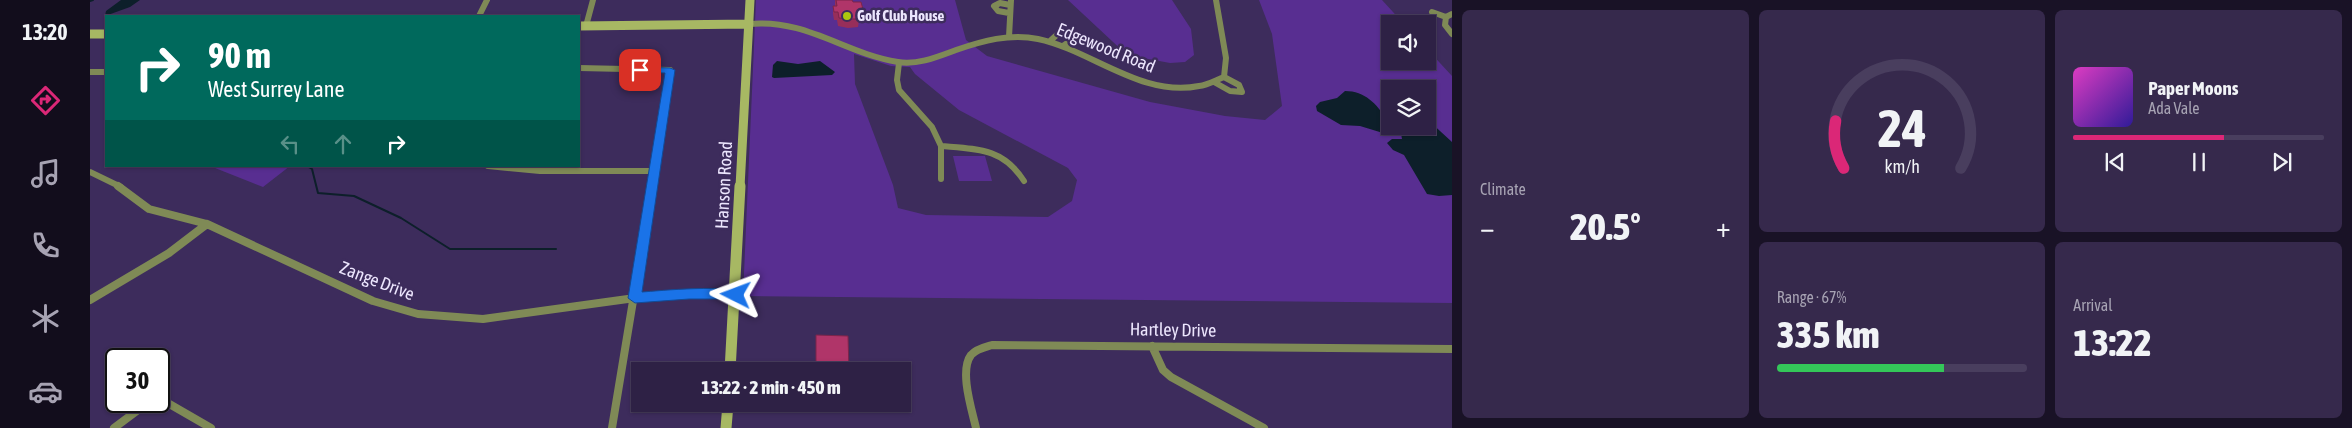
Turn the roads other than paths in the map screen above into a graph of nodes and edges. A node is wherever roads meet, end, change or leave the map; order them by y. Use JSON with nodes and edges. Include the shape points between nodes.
{"nodes":[{"id":1,"x":487,"y":0,"type":"edge"},
{"id":2,"x":593,"y":0,"type":"edge"},
{"id":3,"x":750,"y":0,"type":"edge"},
{"id":4,"x":1216,"y":0,"type":"edge"},
{"id":5,"x":1011,"y":2,"type":"edge"},
{"id":6,"x":1432,"y":12,"type":"dead end"},
{"id":7,"x":1009,"y":13,"type":"junction"},
{"id":8,"x":480,"y":15,"type":"edge"},
{"id":9,"x":1449,"y":16,"type":"edge"},
{"id":10,"x":749,"y":24,"type":"junction"},
{"id":11,"x":582,"y":26,"type":"edge"},
{"id":12,"x":90,"y":34,"type":"edge"},
{"id":13,"x":105,"y":34,"type":"edge"},
{"id":14,"x":1452,"y":34,"type":"edge"},
{"id":15,"x":1009,"y":37,"type":"junction"},
{"id":16,"x":1050,"y":41,"type":"junction"},
{"id":17,"x":1063,"y":46,"type":"junction"},
{"id":18,"x":899,"y":62,"type":"junction"},
{"id":19,"x":580,"y":68,"type":"edge"},
{"id":20,"x":90,"y":72,"type":"edge"},
{"id":21,"x":105,"y":72,"type":"edge"},
{"id":22,"x":1224,"y":77,"type":"junction"},
{"id":23,"x":1214,"y":82,"type":"junction"},
{"id":24,"x":941,"y":146,"type":"junction"},
{"id":25,"x":498,"y":167,"type":"edge"},
{"id":26,"x":654,"y":171,"type":"junction"},
{"id":27,"x":90,"y":172,"type":"edge"},
{"id":28,"x":941,"y":179,"type":"dead end"},
{"id":29,"x":1024,"y":181,"type":"dead end"},
{"id":30,"x":207,"y":224,"type":"junction"},
{"id":31,"x":736,"y":295,"type":"junction"},
{"id":32,"x":635,"y":298,"type":"junction"},
{"id":33,"x":90,"y":300,"type":"edge"},
{"id":34,"x":1152,"y":346,"type":"junction"},
{"id":35,"x":1452,"y":349,"type":"edge"},
{"id":36,"x":731,"y":362,"type":"edge"},
{"id":37,"x":170,"y":404,"type":"edge"},
{"id":38,"x":727,"y":412,"type":"edge"},
{"id":39,"x":134,"y":413,"type":"edge"},
{"id":40,"x":114,"y":428,"type":"edge"},
{"id":41,"x":211,"y":428,"type":"edge"},
{"id":42,"x":612,"y":428,"type":"edge"},
{"id":43,"x":726,"y":428,"type":"edge"},
{"id":44,"x":976,"y":428,"type":"edge"},
{"id":45,"x":1264,"y":428,"type":"edge"}],
"edges":[{"from":1,"to":8,"type":"street"},
{"from":2,"to":11,"type":"street"},
{"from":3,"to":10,"type":"street","name":"Hanson Road"},
{"from":4,"to":22,"type":"street","via":[[1226,58]]},
{"from":5,"to":7,"type":"street"},
{"from":5,"to":7,"type":"street","via":[[994,6],[998,11]]},
{"from":6,"to":9,"type":"street"},
{"from":7,"to":15,"type":"street"},
{"from":9,"to":14,"type":"street","via":[[1445,25]]},
{"from":10,"to":11,"type":"street"},
{"from":10,"to":18,"type":"street","via":[[792,26]]},
{"from":10,"to":31,"type":"street","name":"Hanson Road"},
{"from":12,"to":13,"type":"street"},
{"from":15,"to":16,"type":"street","name":"Edgewood Road"},
{"from":15,"to":18,"type":"street","name":"Edgewood Road","via":[[960,49],[934,60]]},
{"from":16,"to":17,"type":"street","name":"Edgewood Road"},
{"from":16,"to":17,"type":"street","via":[[1060,32],[1071,34],[1073,39]]},
{"from":17,"to":23,"type":"street","name":"Edgewood Road","via":[[1157,86],[1194,88]]},
{"from":18,"to":24,"type":"street","via":[[899,90],[932,127]]},
{"from":19,"to":26,"type":"street","via":[[670,70]]},
{"from":20,"to":21,"type":"street"},
{"from":22,"to":23,"type":"street","name":"Edgewood Road"},
{"from":22,"to":23,"type":"street","via":[[1244,90],[1230,91]]},
{"from":24,"to":28,"type":"street"},
{"from":24,"to":29,"type":"street","via":[[997,153],[1017,168]]},
{"from":25,"to":26,"type":"street","via":[[540,171]]},
{"from":26,"to":32,"type":"street"},
{"from":27,"to":30,"type":"street","name":"Zange Drive","via":[[121,188],[149,209]]},
{"from":30,"to":32,"type":"street","name":"Zange Drive","via":[[379,304],[418,314],[483,319]]},
{"from":30,"to":33,"type":"street","via":[[169,253]]},
{"from":31,"to":32,"type":"street","name":"Zange Drive"},
{"from":31,"to":36,"type":"street","name":"Hanson Road"},
{"from":32,"to":42,"type":"street"},
{"from":34,"to":35,"type":"street","name":"Hartley Drive"},
{"from":34,"to":44,"type":"street","name":"Hartley Drive","via":[[1003,344],[983,347],[970,355],[966,367]]},
{"from":34,"to":45,"type":"street","via":[[1163,370],[1170,377]]},
{"from":37,"to":41,"type":"street"},
{"from":38,"to":43,"type":"street"},
{"from":39,"to":40,"type":"street"}]}
